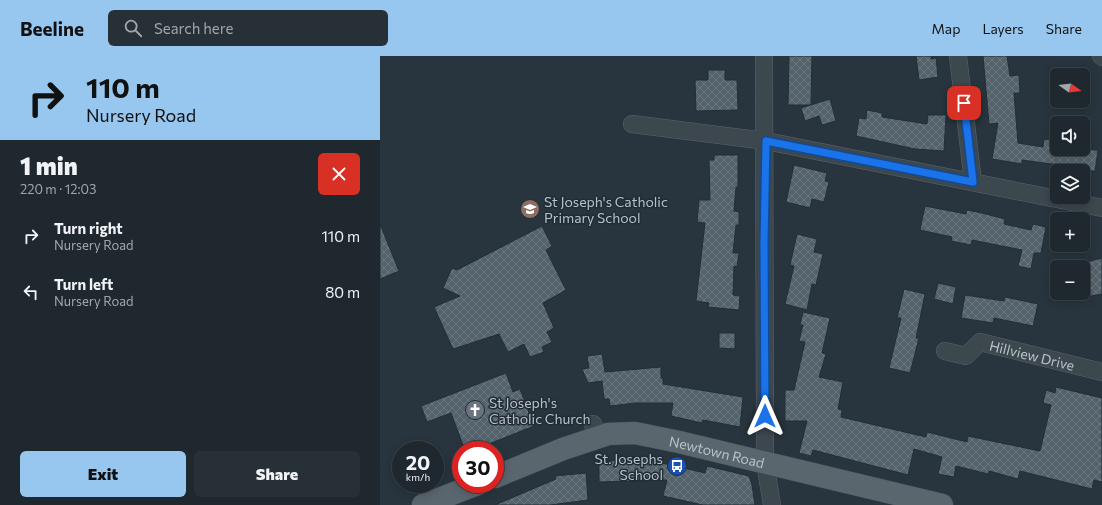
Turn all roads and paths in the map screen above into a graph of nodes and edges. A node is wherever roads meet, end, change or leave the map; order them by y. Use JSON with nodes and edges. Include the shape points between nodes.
{"nodes":[{"id":1,"x":764,"y":56,"type":"edge"},
{"id":2,"x":958,"y":56,"type":"edge"},
{"id":3,"x":632,"y":124,"type":"dead end"},
{"id":4,"x":766,"y":141,"type":"junction"},
{"id":5,"x":973,"y":182,"type":"junction"},
{"id":6,"x":1102,"y":208,"type":"edge"},
{"id":7,"x":945,"y":351,"type":"dead end"},
{"id":8,"x":1102,"y":372,"type":"edge"},
{"id":9,"x":765,"y":463,"type":"junction"},
{"id":10,"x":504,"y":473,"type":"edge"},
{"id":11,"x":454,"y":493,"type":"edge"},
{"id":12,"x":423,"y":505,"type":"edge"},
{"id":13,"x":772,"y":505,"type":"edge"},
{"id":14,"x":942,"y":505,"type":"edge"}],
"edges":[{"from":1,"to":4,"type":"street"},
{"from":2,"to":5,"type":"street"},
{"from":3,"to":4,"type":"street"},
{"from":4,"to":5,"type":"street"},
{"from":4,"to":9,"type":"street"},
{"from":5,"to":6,"type":"street"},
{"from":7,"to":8,"type":"street","name":"Hillview Drive","via":[[966,356],[980,342]]},
{"from":9,"to":10,"type":"main road","name":"Newtown Road","via":[[635,433],[608,434],[595,431],[563,449]]},
{"from":9,"to":13,"type":"street"},
{"from":9,"to":14,"type":"main road","name":"Newtown Road"},
{"from":11,"to":12,"type":"main road"}]}
